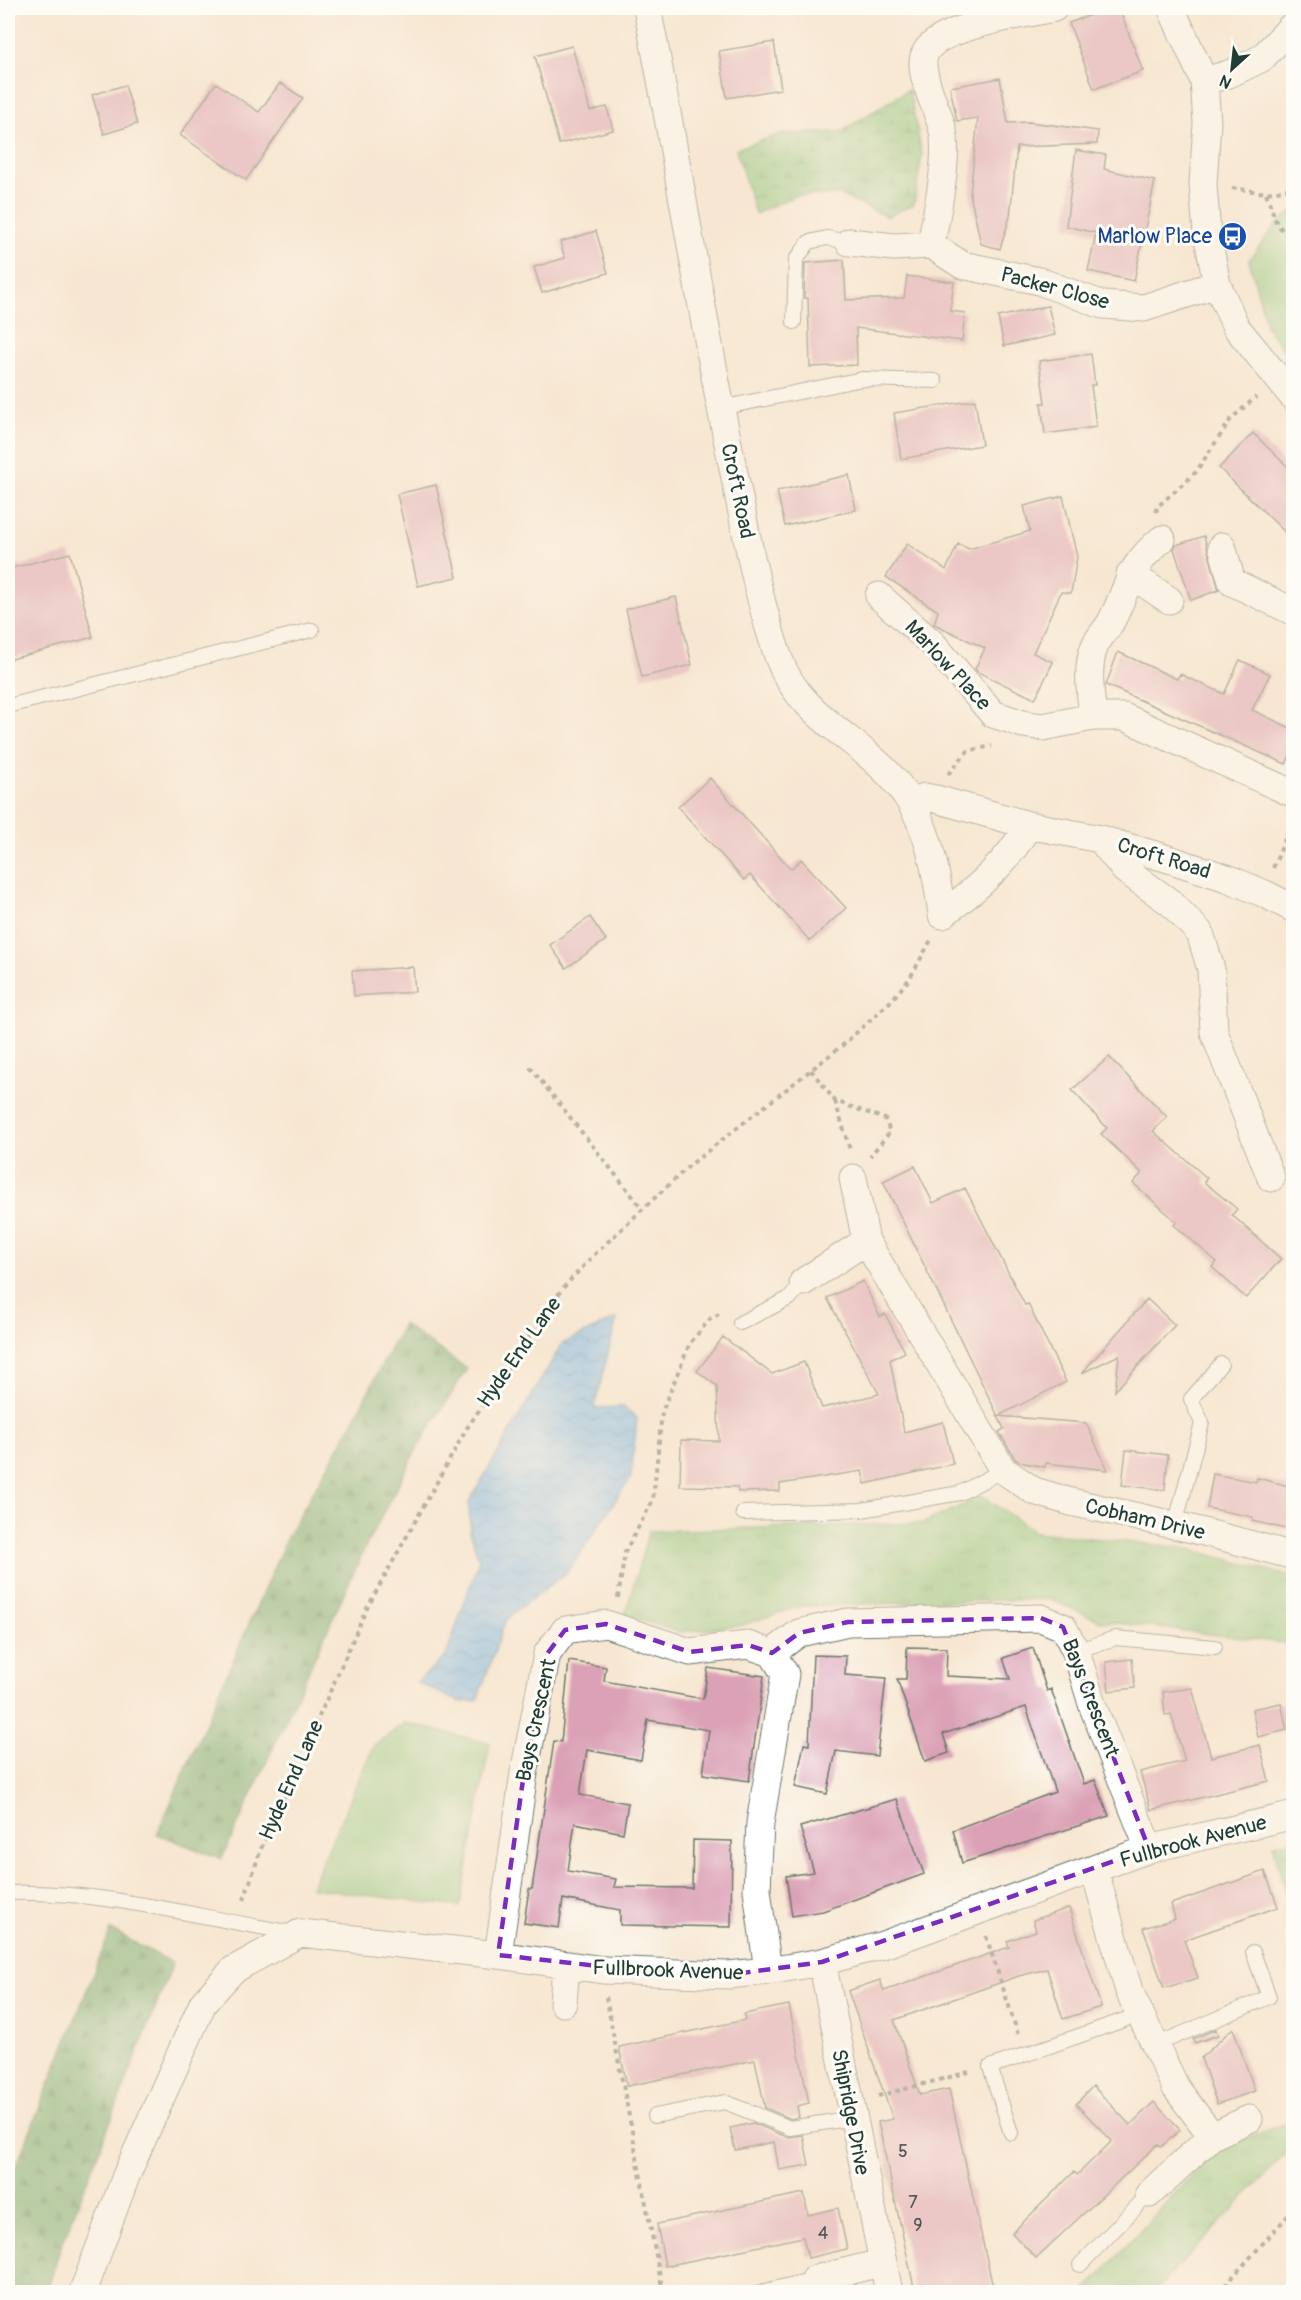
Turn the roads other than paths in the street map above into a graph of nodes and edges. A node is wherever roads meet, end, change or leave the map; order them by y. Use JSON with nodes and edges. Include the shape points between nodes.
{"nodes":[{"id":1,"x":647,"y":8,"type":"edge"},
{"id":2,"x":1054,"y":8,"type":"edge"},
{"id":3,"x":1171,"y":8,"type":"edge"},
{"id":4,"x":971,"y":17,"type":"edge"},
{"id":5,"x":1293,"y":24,"type":"edge"},
{"id":6,"x":1204,"y":81,"type":"junction"},
{"id":7,"x":849,"y":242,"type":"joint"},
{"id":8,"x":931,"y":245,"type":"junction"},
{"id":9,"x":1217,"y":284,"type":"junction"},
{"id":10,"x":794,"y":322,"type":"dead end"},
{"id":11,"x":934,"y":381,"type":"dead end"},
{"id":12,"x":1286,"y":388,"type":"edge"},
{"id":13,"x":721,"y":408,"type":"junction"},
{"id":14,"x":1162,"y":539,"type":"road end"},
{"id":15,"x":1222,"y":546,"type":"dead end"},
{"id":16,"x":1130,"y":574,"type":"junction"},
{"id":17,"x":879,"y":596,"type":"dead end"},
{"id":18,"x":1169,"y":600,"type":"dead end"},
{"id":19,"x":1293,"y":612,"type":"edge"},
{"id":20,"x":312,"y":630,"type":"dead end"},
{"id":21,"x":8,"y":706,"type":"edge"},
{"id":22,"x":1093,"y":717,"type":"junction"},
{"id":23,"x":1293,"y":794,"type":"edge"},
{"id":24,"x":923,"y":800,"type":"junction"},
{"id":25,"x":1028,"y":825,"type":"junction"},
{"id":26,"x":1100,"y":839,"type":"junction"},
{"id":27,"x":1293,"y":909,"type":"edge"},
{"id":28,"x":852,"y":1166,"type":"road end"},
{"id":29,"x":1272,"y":1178,"type":"dead end"},
{"id":30,"x":866,"y":1241,"type":"junction"},
{"id":31,"x":803,"y":1282,"type":"joint"},
{"id":32,"x":740,"y":1323,"type":"dead end"},
{"id":33,"x":1221,"y":1364,"type":"dead end"},
{"id":34,"x":1003,"y":1470,"type":"junction"},
{"id":35,"x":743,"y":1513,"type":"dead end"},
{"id":36,"x":1175,"y":1525,"type":"junction"},
{"id":37,"x":1293,"y":1556,"type":"edge"},
{"id":38,"x":1215,"y":1647,"type":"dead end"},
{"id":39,"x":1076,"y":1651,"type":"junction"},
{"id":40,"x":772,"y":1653,"type":"junction"},
{"id":41,"x":1293,"y":1815,"type":"edge"},
{"id":42,"x":1149,"y":1849,"type":"junction"},
{"id":43,"x":1094,"y":1869,"type":"junction"},
{"id":44,"x":8,"y":1893,"type":"edge"},
{"id":45,"x":300,"y":1933,"type":"junction"},
{"id":46,"x":1253,"y":1952,"type":"dead end"},
{"id":47,"x":498,"y":1955,"type":"junction"},
{"id":48,"x":822,"y":1962,"type":"junction"},
{"id":49,"x":566,"y":1965,"type":"junction"},
{"id":50,"x":768,"y":1971,"type":"junction"},
{"id":51,"x":563,"y":2003,"type":"dead end"},
{"id":52,"x":1141,"y":2014,"type":"junction"},
{"id":53,"x":1155,"y":2045,"type":"junction"},
{"id":54,"x":852,"y":2111,"type":"junction"},
{"id":55,"x":655,"y":2116,"type":"dead end"},
{"id":56,"x":1249,"y":2119,"type":"dead end"},
{"id":57,"x":1011,"y":2133,"type":"dead end"},
{"id":58,"x":1212,"y":2136,"type":"junction"},
{"id":59,"x":1149,"y":2194,"type":"joint"},
{"id":60,"x":881,"y":2263,"type":"junction"},
{"id":61,"x":1080,"y":2265,"type":"dead end"},
{"id":62,"x":815,"y":2279,"type":"joint"},
{"id":63,"x":83,"y":2292,"type":"edge"},
{"id":64,"x":761,"y":2292,"type":"edge"},
{"id":65,"x":889,"y":2292,"type":"edge"}],
"edges":[{"from":1,"to":13,"type":"street","name":"Croft Road"},
{"from":2,"to":4,"type":"street"},
{"from":3,"to":6,"type":"street"},
{"from":4,"to":8,"type":"street","via":[[934,42],[924,56],[925,73],[944,133]]},
{"from":5,"to":6,"type":"street","via":[[1262,58]]},
{"from":6,"to":9,"type":"street","via":[[1206,233]]},
{"from":7,"to":8,"type":"street","via":[[894,247]]},
{"from":7,"to":10,"type":"lane","via":[[827,238],[809,242],[796,260]]},
{"from":8,"to":9,"type":"street","name":"Packer Close","via":[[962,265],[1039,281],[1102,304],[1144,308]]},
{"from":9,"to":12,"type":"street","via":[[1236,327]]},
{"from":11,"to":13,"type":"lane","via":[[861,379]]},
{"from":13,"to":24,"type":"street","name":"Croft Road","via":[[762,607],[786,677],[830,727]]},
{"from":14,"to":16,"type":"street","via":[[1142,555]]},
{"from":15,"to":19,"type":"street","via":[[1232,582]]},
{"from":16,"to":18,"type":"street"},
{"from":16,"to":22,"type":"street","via":[[1111,621],[1094,647],[1089,673]]},
{"from":17,"to":22,"type":"street","name":"Marlow Place","via":[[933,644],[993,714],[1043,727]]},
{"from":20,"to":21,"type":"lane"},
{"from":22,"to":23,"type":"street","name":"Marlow Place","via":[[1124,717]]},
{"from":24,"to":25,"type":"street","name":"Croft Road"},
{"from":24,"to":25,"type":"street","via":[[942,915],[1002,861]]},
{"from":25,"to":26,"type":"street","name":"Croft Road"},
{"from":26,"to":27,"type":"street","name":"Croft Road","via":[[1227,878]]},
{"from":26,"to":29,"type":"street","via":[[1125,870],[1171,903],[1200,933],[1211,969],[1214,1032]]},
{"from":28,"to":30,"type":"street","name":"Cobham Drive"},
{"from":30,"to":31,"type":"street"},
{"from":30,"to":34,"type":"street","name":"Cobham Drive"},
{"from":31,"to":32,"type":"lane","via":[[790,1298]]},
{"from":33,"to":36,"type":"lane","via":[[1191,1399],[1202,1423]]},
{"from":34,"to":35,"type":"lane","via":[[960,1493],[862,1510]]},
{"from":34,"to":36,"type":"street","name":"Cobham Drive","via":[[1034,1491]]},
{"from":36,"to":37,"type":"street","name":"Cobham Drive"},
{"from":38,"to":39,"type":"lane","via":[[1115,1638]]},
{"from":39,"to":40,"type":"street","name":"Bays Crescent","via":[[1063,1627],[1041,1618],[848,1622],[799,1633]]},
{"from":39,"to":42,"type":"street","name":"Bays Crescent","via":[[1093,1707]]},
{"from":40,"to":47,"type":"street","name":"Bays Crescent","via":[[748,1645],[690,1652],[606,1624],[565,1630],[547,1654],[524,1773]]},
{"from":40,"to":50,"type":"street","via":[[785,1674],[760,1823],[757,1890]]},
{"from":41,"to":42,"type":"street","name":"Fullbrook Avenue"},
{"from":42,"to":43,"type":"street","name":"Fullbrook Avenue"},
{"from":43,"to":48,"type":"street","name":"Fullbrook Avenue","via":[[883,1945]]},
{"from":43,"to":52,"type":"street","name":"Fullbrook Avenue","via":[[1129,1991]]},
{"from":44,"to":45,"type":"lane","via":[[63,1894],[145,1904]]},
{"from":45,"to":47,"type":"street","name":"Fullbrook Avenue"},
{"from":45,"to":63,"type":"street","via":[[233,1970],[203,2003],[126,2176]]},
{"from":46,"to":53,"type":"lane","via":[[1269,1997]]},
{"from":47,"to":49,"type":"street","name":"Fullbrook Avenue"},
{"from":48,"to":50,"type":"street","name":"Fullbrook Avenue"},
{"from":48,"to":54,"type":"street","name":"Shipridge Drive"},
{"from":49,"to":50,"type":"street","name":"Fullbrook Avenue","via":[[728,1975]]},
{"from":49,"to":51,"type":"street"},
{"from":52,"to":53,"type":"street","name":"Fullbrook Avenue"},
{"from":52,"to":57,"type":"lane","via":[[990,2067]]},
{"from":53,"to":58,"type":"street","name":"Fullbrook Avenue","via":[[1176,2088]]},
{"from":54,"to":55,"type":"lane","via":[[790,2128],[725,2102]]},
{"from":54,"to":60,"type":"street","name":"Shipridge Drive"},
{"from":56,"to":58,"type":"street"},
{"from":58,"to":59,"type":"street"},
{"from":59,"to":61,"type":"lane"},
{"from":60,"to":62,"type":"street"},
{"from":60,"to":65,"type":"street","name":"Shipridge Drive"},
{"from":62,"to":64,"type":"lane"}]}
